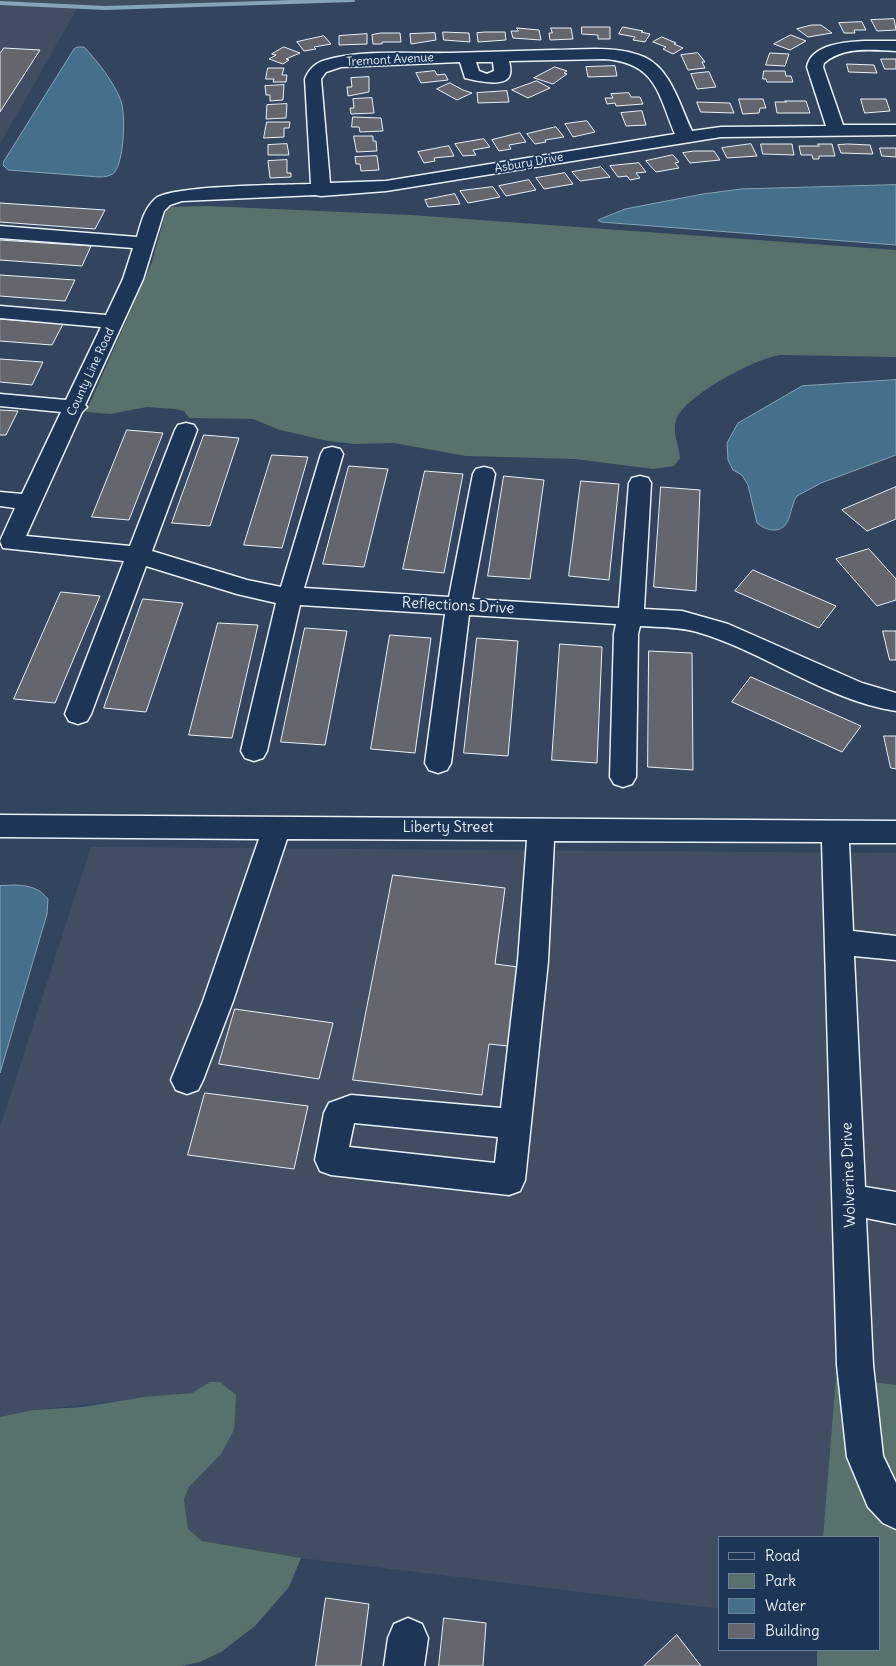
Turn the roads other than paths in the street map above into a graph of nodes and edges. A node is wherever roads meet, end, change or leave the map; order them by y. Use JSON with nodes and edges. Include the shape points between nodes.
{"nodes":[{"id":1,"x":896,"y":46,"type":"edge"},
{"id":2,"x":836,"y":130,"type":"junction"},
{"id":3,"x":896,"y":130,"type":"edge"},
{"id":4,"x":684,"y":136,"type":"junction"},
{"id":5,"x":322,"y":191,"type":"junction"},
{"id":6,"x":163,"y":201,"type":"joint"},
{"id":7,"x":0,"y":232,"type":"edge"},
{"id":8,"x":146,"y":243,"type":"junction"},
{"id":9,"x":0,"y":312,"type":"edge"},
{"id":10,"x":114,"y":322,"type":"junction"},
{"id":11,"x":0,"y":400,"type":"edge"},
{"id":12,"x":76,"y":407,"type":"junction"},
{"id":13,"x":186,"y":430,"type":"dead end"},
{"id":14,"x":332,"y":454,"type":"dead end"},
{"id":15,"x":484,"y":474,"type":"dead end"},
{"id":16,"x":640,"y":483,"type":"dead end"},
{"id":17,"x":0,"y":499,"type":"edge"},
{"id":18,"x":30,"y":502,"type":"junction"},
{"id":19,"x":11,"y":542,"type":"joint"},
{"id":20,"x":138,"y":555,"type":"junction"},
{"id":21,"x":290,"y":596,"type":"junction"},
{"id":22,"x":458,"y":606,"type":"junction"},
{"id":23,"x":632,"y":616,"type":"junction"},
{"id":24,"x":896,"y":702,"type":"edge"},
{"id":25,"x":78,"y":714,"type":"dead end"},
{"id":26,"x":254,"y":751,"type":"dead end"},
{"id":27,"x":438,"y":763,"type":"dead end"},
{"id":28,"x":623,"y":776,"type":"dead end"},
{"id":29,"x":0,"y":826,"type":"edge"},
{"id":30,"x":277,"y":827,"type":"junction"},
{"id":31,"x":541,"y":829,"type":"junction"},
{"id":32,"x":835,"y":831,"type":"junction"},
{"id":33,"x":896,"y":832,"type":"edge"},
{"id":34,"x":840,"y":942,"type":"junction"},
{"id":35,"x":896,"y":948,"type":"edge"},
{"id":36,"x":187,"y":1080,"type":"dead end"},
{"id":37,"x":515,"y":1124,"type":"junction"},
{"id":38,"x":850,"y":1200,"type":"junction"},
{"id":39,"x":896,"y":1208,"type":"edge"},
{"id":40,"x":896,"y":1510,"type":"edge"}],
"edges":[{"from":1,"to":2,"type":"street","via":[[844,48],[826,53],[816,61],[815,68]]},
{"from":2,"to":3,"type":"street","name":"Asbury Drive"},
{"from":2,"to":4,"type":"street","name":"Asbury Drive","via":[[745,130]]},
{"from":4,"to":5,"type":"street","name":"Asbury Drive","via":[[441,178]]},
{"from":4,"to":5,"type":"street","name":"Tremont Avenue","via":[[652,68],[638,59],[616,54],[362,60],[323,64],[313,79]]},
{"from":5,"to":6,"type":"street","name":"Asbury Drive","via":[[181,196]]},
{"from":6,"to":8,"type":"street","name":"County Line Road","via":[[155,210]]},
{"from":7,"to":8,"type":"street"},
{"from":8,"to":10,"type":"street","name":"County Line Road"},
{"from":9,"to":10,"type":"street"},
{"from":10,"to":12,"type":"street","name":"County Line Road"},
{"from":11,"to":12,"type":"street"},
{"from":12,"to":18,"type":"street","name":"County Line Road"},
{"from":13,"to":20,"type":"street"},
{"from":14,"to":21,"type":"street"},
{"from":15,"to":22,"type":"street"},
{"from":16,"to":23,"type":"street"},
{"from":17,"to":18,"type":"street"},
{"from":18,"to":19,"type":"street","name":"County Line Road"},
{"from":19,"to":20,"type":"street","name":"Reflections Drive"},
{"from":20,"to":21,"type":"street","name":"Reflections Drive","via":[[245,588]]},
{"from":20,"to":25,"type":"street"},
{"from":21,"to":22,"type":"street","name":"Reflections Drive"},
{"from":21,"to":26,"type":"street"},
{"from":22,"to":23,"type":"street","name":"Reflections Drive"},
{"from":22,"to":27,"type":"street"},
{"from":23,"to":24,"type":"street","name":"Reflections Drive","via":[[703,624],[849,688]]},
{"from":23,"to":28,"type":"street","via":[[626,634]]},
{"from":29,"to":30,"type":"street","name":"Liberty Street"},
{"from":30,"to":31,"type":"street","name":"Liberty Street"},
{"from":30,"to":36,"type":"street","via":[[218,1001]]},
{"from":31,"to":32,"type":"street","name":"Liberty Street"},
{"from":31,"to":37,"type":"street","via":[[540,889]]},
{"from":32,"to":33,"type":"street","name":"Liberty Street"},
{"from":32,"to":34,"type":"street","name":"Wolverine Drive"},
{"from":34,"to":35,"type":"street"},
{"from":34,"to":38,"type":"street","name":"Wolverine Drive"},
{"from":37,"to":37,"type":"street","via":[[351,1109],[340,1113],[331,1160],[509,1180]]},
{"from":38,"to":39,"type":"street"},
{"from":38,"to":40,"type":"street","name":"Wolverine Drive","via":[[855,1365],[864,1457],[881,1494]]}]}
